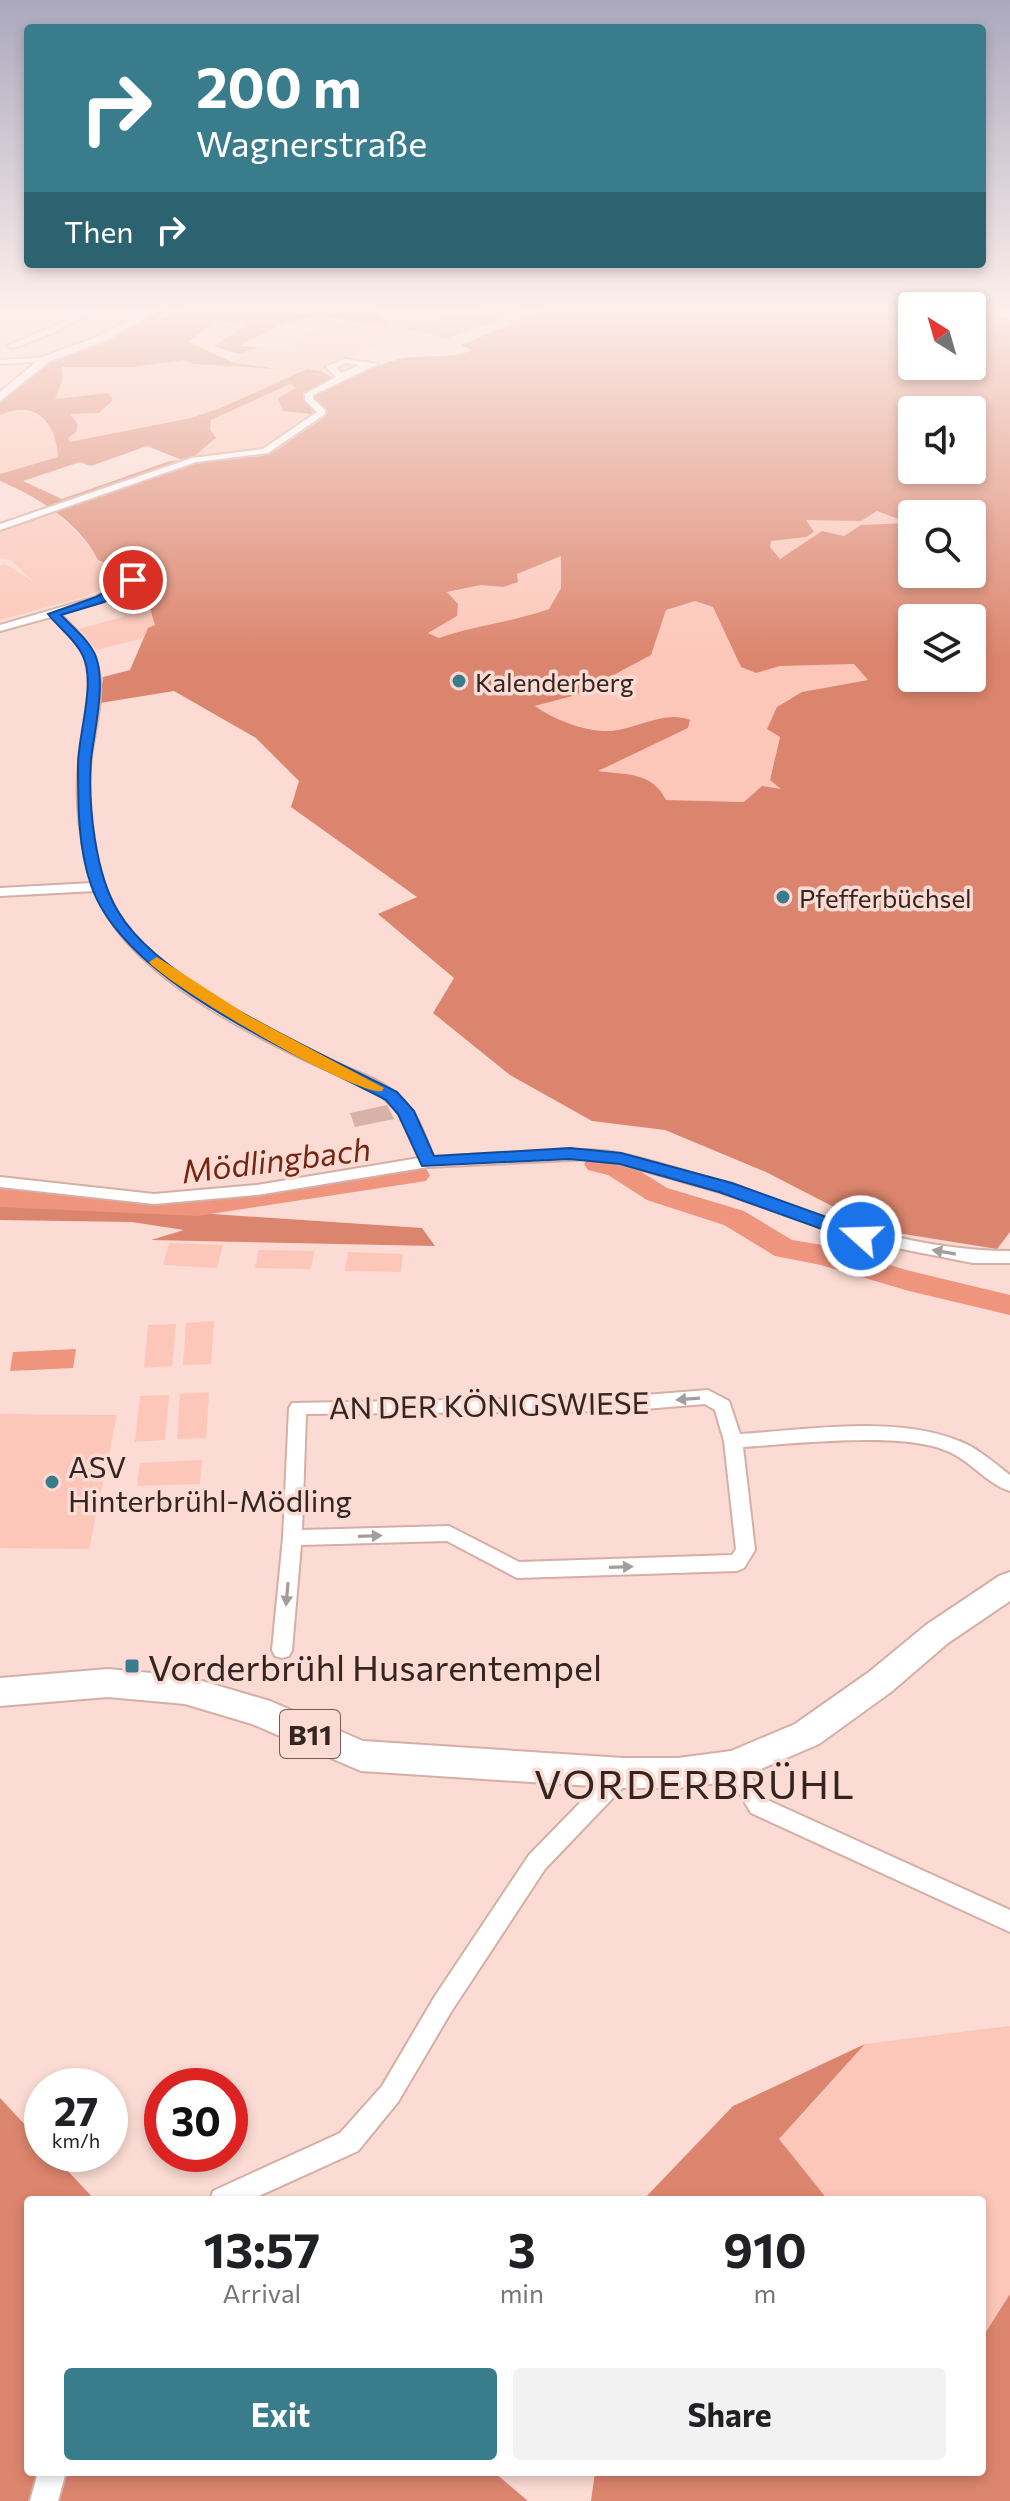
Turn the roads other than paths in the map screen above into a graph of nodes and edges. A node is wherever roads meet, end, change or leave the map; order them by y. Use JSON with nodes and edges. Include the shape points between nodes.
{"nodes":[{"id":1,"x":303,"y":425,"type":"edge"},
{"id":2,"x":0,"y":527,"type":"edge"},
{"id":3,"x":133,"y":580,"type":"dead end"},
{"id":4,"x":54,"y":614,"type":"junction"},
{"id":5,"x":0,"y":628,"type":"edge"},
{"id":6,"x":98,"y":887,"type":"junction"},
{"id":7,"x":0,"y":892,"type":"edge"},
{"id":8,"x":428,"y":1162,"type":"junction"},
{"id":9,"x":0,"y":1182,"type":"edge"},
{"id":10,"x":1010,"y":1257,"type":"edge"},
{"id":11,"x":733,"y":1441,"type":"junction"},
{"id":12,"x":1010,"y":1484,"type":"edge"},
{"id":13,"x":292,"y":1538,"type":"junction"},
{"id":14,"x":1010,"y":1585,"type":"edge"},
{"id":15,"x":282,"y":1650,"type":"dead end"},
{"id":16,"x":0,"y":1692,"type":"edge"},
{"id":17,"x":733,"y":1766,"type":"junction"},
{"id":18,"x":623,"y":1773,"type":"junction"},
{"id":19,"x":1010,"y":1921,"type":"edge"},
{"id":20,"x":231,"y":2196,"type":"edge"},
{"id":21,"x":51,"y":2476,"type":"edge"},
{"id":22,"x":44,"y":2501,"type":"edge"}],
"edges":[{"from":1,"to":2,"type":"street","via":[[265,451],[195,460]]},
{"from":3,"to":4,"type":"street","via":[[100,599]]},
{"from":4,"to":5,"type":"street"},
{"from":4,"to":6,"type":"street","via":[[91,659],[93,713],[84,761],[89,852]]},
{"from":6,"to":7,"type":"street"},
{"from":6,"to":8,"type":"street","via":[[129,937],[172,975],[316,1059],[392,1096],[406,1111]]},
{"from":8,"to":9,"type":"street","via":[[257,1190],[154,1199]]},
{"from":10,"to":8,"type":"street","one_way":true,"via":[[973,1257],[861,1236],[725,1188],[621,1159],[570,1154]]},
{"from":11,"to":12,"type":"street","via":[[883,1435],[938,1440]]},
{"from":13,"to":11,"type":"street","name":"AN DER KÖNIGSWIESE","one_way":true,"via":[[449,1533],[517,1570],[737,1563],[746,1550]]},
{"from":11,"to":13,"type":"street","name":"AN DER KÖNIGSWIESE","one_way":true,"via":[[723,1406],[708,1397],[620,1404],[298,1408]]},
{"from":13,"to":15,"type":"street","name":"AN DER KÖNIGSWIESE","one_way":true},
{"from":14,"to":17,"type":"main road","number":"B11","via":[[807,1734]]},
{"from":16,"to":18,"type":"main road","number":"B11","via":[[108,1683],[185,1690],[258,1711],[361,1756]]},
{"from":17,"to":18,"type":"main road","number":"B11"},
{"from":17,"to":19,"type":"street","via":[[758,1806]]},
{"from":18,"to":20,"type":"street","via":[[537,1862],[390,2094],[349,2142]]},
{"from":21,"to":22,"type":"street"}]}
